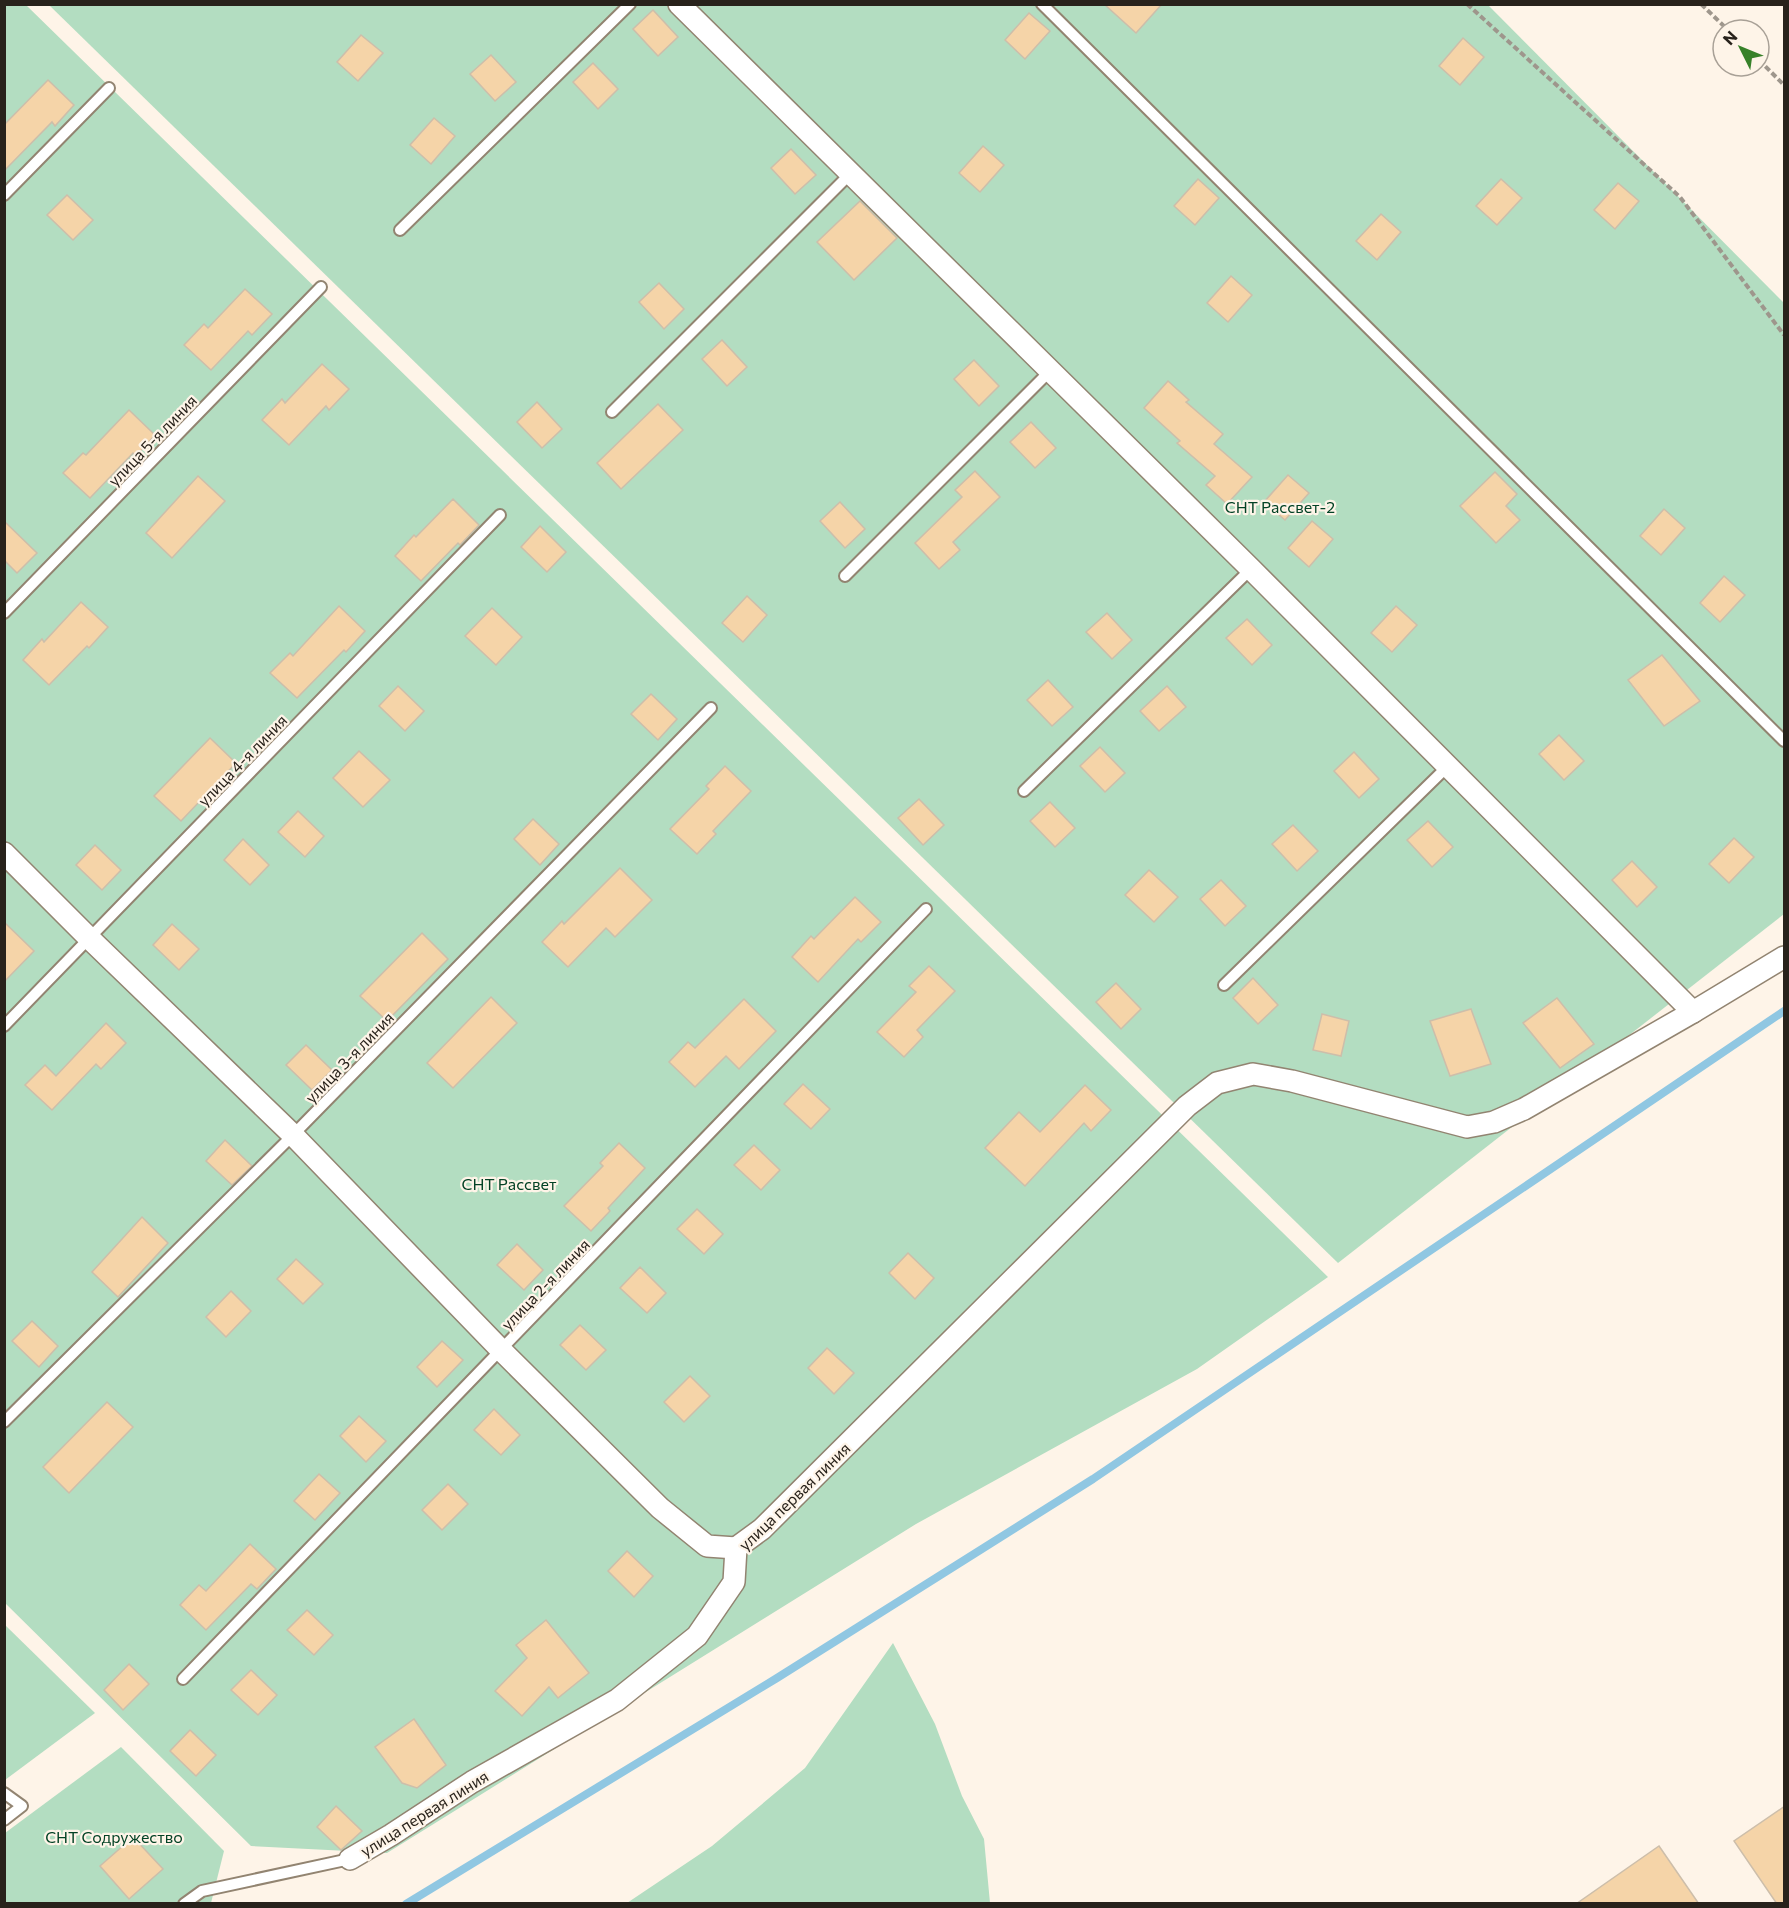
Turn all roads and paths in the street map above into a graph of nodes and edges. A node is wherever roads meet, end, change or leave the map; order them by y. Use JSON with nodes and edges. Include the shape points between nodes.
{"nodes":[{"id":1,"x":630,"y":4,"type":"edge"},
{"id":2,"x":679,"y":4,"type":"edge"},
{"id":3,"x":1042,"y":4,"type":"edge"},
{"id":4,"x":1467,"y":4,"type":"edge"},
{"id":5,"x":1701,"y":4,"type":"edge"},
{"id":6,"x":1716,"y":18,"type":"edge"},
{"id":7,"x":1771,"y":72,"type":"edge"},
{"id":8,"x":1785,"y":85,"type":"edge"},
{"id":9,"x":109,"y":88,"type":"dead end"},
{"id":10,"x":850,"y":174,"type":"junction"},
{"id":11,"x":4,"y":195,"type":"edge"},
{"id":12,"x":400,"y":230,"type":"dead end"},
{"id":13,"x":321,"y":287,"type":"dead end"},
{"id":14,"x":1785,"y":335,"type":"edge"},
{"id":15,"x":1050,"y":371,"type":"junction"},
{"id":16,"x":612,"y":412,"type":"dead end"},
{"id":17,"x":500,"y":515,"type":"dead end"},
{"id":18,"x":1251,"y":570,"type":"junction"},
{"id":19,"x":845,"y":576,"type":"dead end"},
{"id":20,"x":4,"y":613,"type":"edge"},
{"id":21,"x":711,"y":708,"type":"dead end"},
{"id":22,"x":1785,"y":741,"type":"edge"},
{"id":23,"x":1448,"y":766,"type":"junction"},
{"id":24,"x":1024,"y":791,"type":"dead end"},
{"id":25,"x":4,"y":853,"type":"edge"},
{"id":26,"x":926,"y":909,"type":"dead end"},
{"id":27,"x":90,"y":939,"type":"junction"},
{"id":28,"x":1785,"y":957,"type":"edge"},
{"id":29,"x":1224,"y":985,"type":"dead end"},
{"id":30,"x":1693,"y":1012,"type":"junction"},
{"id":31,"x":4,"y":1026,"type":"edge"},
{"id":32,"x":292,"y":1135,"type":"junction"},
{"id":33,"x":502,"y":1350,"type":"junction"},
{"id":34,"x":4,"y":1422,"type":"edge"},
{"id":35,"x":736,"y":1548,"type":"junction"},
{"id":36,"x":183,"y":1679,"type":"dead end"},
{"id":37,"x":4,"y":1792,"type":"edge"},
{"id":38,"x":4,"y":1820,"type":"edge"},
{"id":39,"x":350,"y":1859,"type":"joint"},
{"id":40,"x":184,"y":1904,"type":"edge"}],
"edges":[{"from":1,"to":12,"type":"lane"},
{"from":2,"to":10,"type":"street"},
{"from":3,"to":22,"type":"lane"},
{"from":4,"to":14,"type":"path","via":[[1680,197]]},
{"from":5,"to":6,"type":"path"},
{"from":7,"to":8,"type":"path"},
{"from":9,"to":11,"type":"lane"},
{"from":10,"to":15,"type":"street"},
{"from":10,"to":16,"type":"lane"},
{"from":13,"to":20,"type":"lane","name":"улица 5-я линия"},
{"from":15,"to":18,"type":"street"},
{"from":15,"to":19,"type":"lane"},
{"from":17,"to":27,"type":"lane","name":"улица 4-я линия"},
{"from":18,"to":23,"type":"street"},
{"from":18,"to":24,"type":"lane"},
{"from":21,"to":32,"type":"lane","name":"улица 3-я линия"},
{"from":23,"to":29,"type":"lane"},
{"from":23,"to":30,"type":"street"},
{"from":25,"to":27,"type":"street"},
{"from":26,"to":33,"type":"lane","name":"улица 2-я линия"},
{"from":27,"to":31,"type":"lane","name":"улица 4-я линия"},
{"from":27,"to":32,"type":"street"},
{"from":28,"to":30,"type":"street","name":"улица первая линия"},
{"from":30,"to":35,"type":"street","name":"улица первая линия","via":[[1494,1122],[1467,1126],[1253,1074],[1217,1083],[1187,1106],[762,1529]]},
{"from":32,"to":33,"type":"street"},
{"from":32,"to":34,"type":"lane","name":"улица 3-я линия"},
{"from":33,"to":35,"type":"street","via":[[660,1508],[707,1546]]},
{"from":33,"to":36,"type":"lane","name":"улица 2-я линия"},
{"from":35,"to":39,"type":"street","name":"улица первая линия","via":[[734,1582],[697,1636],[680,1650],[617,1700],[472,1782]]},
{"from":37,"to":38,"type":"lane","via":[[22,1806]]},
{"from":39,"to":40,"type":"lane","via":[[202,1891]]}]}
